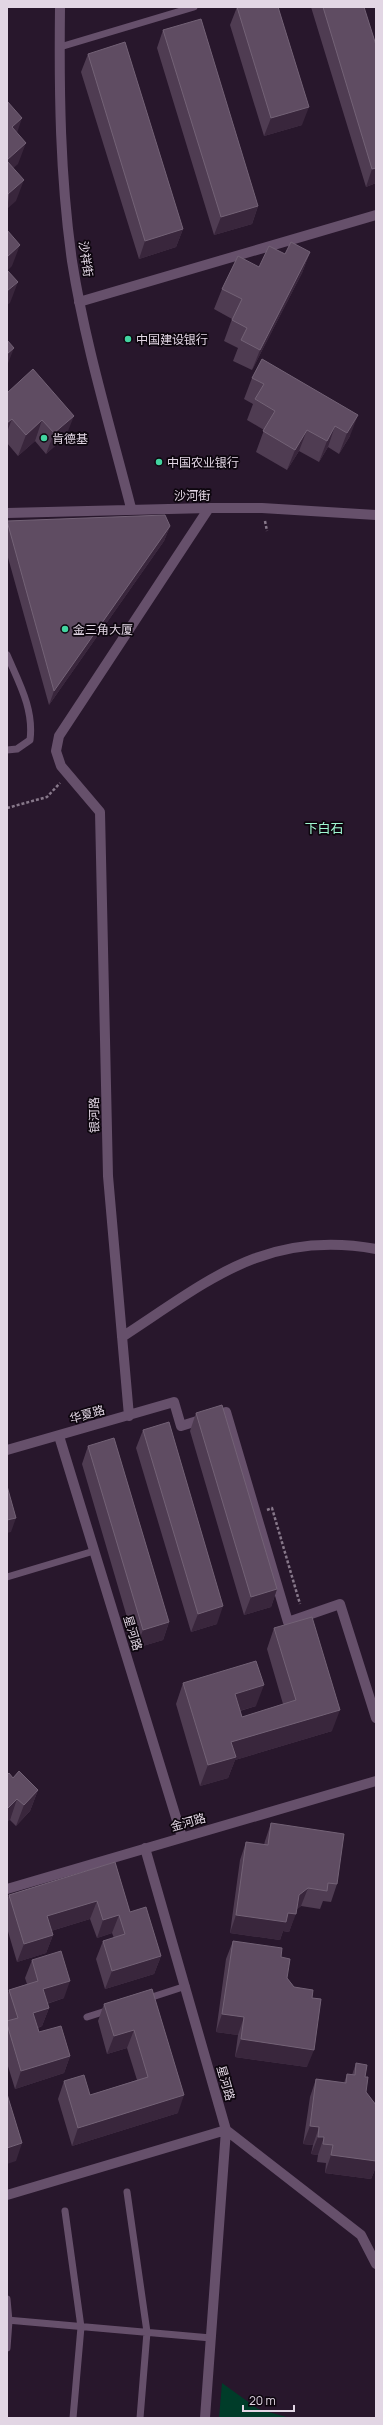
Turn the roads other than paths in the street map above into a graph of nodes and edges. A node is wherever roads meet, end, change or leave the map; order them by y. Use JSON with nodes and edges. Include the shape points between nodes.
{"nodes":[{"id":1,"x":60,"y":7,"type":"edge"},
{"id":2,"x":194,"y":7,"type":"edge"},
{"id":3,"x":60,"y":47,"type":"junction"},
{"id":4,"x":376,"y":215,"type":"edge"},
{"id":5,"x":79,"y":302,"type":"junction"},
{"id":6,"x":131,"y":508,"type":"junction"},
{"id":7,"x":209,"y":508,"type":"junction"},
{"id":8,"x":7,"y":513,"type":"edge"},
{"id":9,"x":376,"y":515,"type":"edge"},
{"id":10,"x":7,"y":655,"type":"edge"},
{"id":11,"x":7,"y":750,"type":"edge"},
{"id":12,"x":376,"y":1249,"type":"edge"},
{"id":13,"x":122,"y":1337,"type":"junction"},
{"id":14,"x":129,"y":1416,"type":"junction"},
{"id":15,"x":59,"y":1436,"type":"junction"},
{"id":16,"x":7,"y":1450,"type":"edge"},
{"id":17,"x":94,"y":1551,"type":"junction"},
{"id":18,"x":7,"y":1577,"type":"edge"},
{"id":19,"x":376,"y":1718,"type":"edge"},
{"id":20,"x":376,"y":1781,"type":"edge"},
{"id":21,"x":182,"y":1837,"type":"junction"},
{"id":22,"x":145,"y":1848,"type":"junction"},
{"id":23,"x":7,"y":1889,"type":"edge"},
{"id":24,"x":186,"y":1986,"type":"junction"},
{"id":25,"x":140,"y":2000,"type":"edge"},
{"id":26,"x":117,"y":2008,"type":"edge"},
{"id":27,"x":87,"y":2017,"type":"dead end"},
{"id":28,"x":226,"y":2130,"type":"junction"},
{"id":29,"x":127,"y":2192,"type":"dead end"},
{"id":30,"x":7,"y":2195,"type":"edge"},
{"id":31,"x":65,"y":2211,"type":"dead end"},
{"id":32,"x":376,"y":2264,"type":"edge"},
{"id":33,"x":7,"y":2299,"type":"edge"},
{"id":34,"x":8,"y":2320,"type":"edge"},
{"id":35,"x":81,"y":2327,"type":"junction"},
{"id":36,"x":147,"y":2332,"type":"junction"},
{"id":37,"x":211,"y":2338,"type":"junction"},
{"id":38,"x":7,"y":2348,"type":"edge"},
{"id":39,"x":73,"y":2418,"type":"edge"},
{"id":40,"x":140,"y":2418,"type":"edge"},
{"id":41,"x":205,"y":2418,"type":"edge"}],
"edges":[{"from":1,"to":3,"type":"street","name":"沙祥街"},
{"from":2,"to":3,"type":"lane"},
{"from":3,"to":5,"type":"street","name":"沙祥街","via":[[59,105],[62,159],[71,252]]},
{"from":4,"to":5,"type":"street"},
{"from":5,"to":6,"type":"street","name":"沙祥街"},
{"from":6,"to":7,"type":"street","name":"沙河街"},
{"from":6,"to":8,"type":"street","name":"沙河街"},
{"from":7,"to":9,"type":"street","name":"沙河街","via":[[262,508]]},
{"from":7,"to":13,"type":"street","name":"银河路","via":[[59,736],[56,751],[62,766],[100,812],[108,1176]]},
{"from":10,"to":11,"type":"lane","via":[[26,699],[32,725],[30,740],[17,749]]},
{"from":12,"to":13,"type":"street","via":[[312,1244],[266,1253],[223,1271]]},
{"from":13,"to":14,"type":"street","name":"银河路"},
{"from":14,"to":15,"type":"street","name":"华夏路"},
{"from":14,"to":19,"type":"street","name":"华夏路","via":[[174,1402],[181,1426],[226,1412],[288,1622],[340,1604]]},
{"from":15,"to":16,"type":"street","name":"华夏路"},
{"from":15,"to":17,"type":"street","name":"星河路"},
{"from":17,"to":18,"type":"lane"},
{"from":17,"to":21,"type":"street","name":"星河路"},
{"from":20,"to":21,"type":"street","name":"金河路"},
{"from":21,"to":22,"type":"street","name":"金河路"},
{"from":22,"to":23,"type":"street","name":"金河路"},
{"from":22,"to":24,"type":"street","name":"星河路"},
{"from":24,"to":25,"type":"lane"},
{"from":24,"to":28,"type":"street","name":"星河路"},
{"from":26,"to":27,"type":"lane"},
{"from":28,"to":30,"type":"street"},
{"from":28,"to":32,"type":"street","via":[[361,2235]]},
{"from":28,"to":37,"type":"street","name":"星河路"},
{"from":29,"to":36,"type":"lane"},
{"from":31,"to":35,"type":"lane"},
{"from":33,"to":34,"type":"lane"},
{"from":34,"to":35,"type":"lane"},
{"from":34,"to":38,"type":"lane"},
{"from":35,"to":36,"type":"lane"},
{"from":35,"to":39,"type":"lane"},
{"from":36,"to":37,"type":"lane"},
{"from":36,"to":40,"type":"lane"},
{"from":37,"to":41,"type":"street","name":"星河路"}]}
